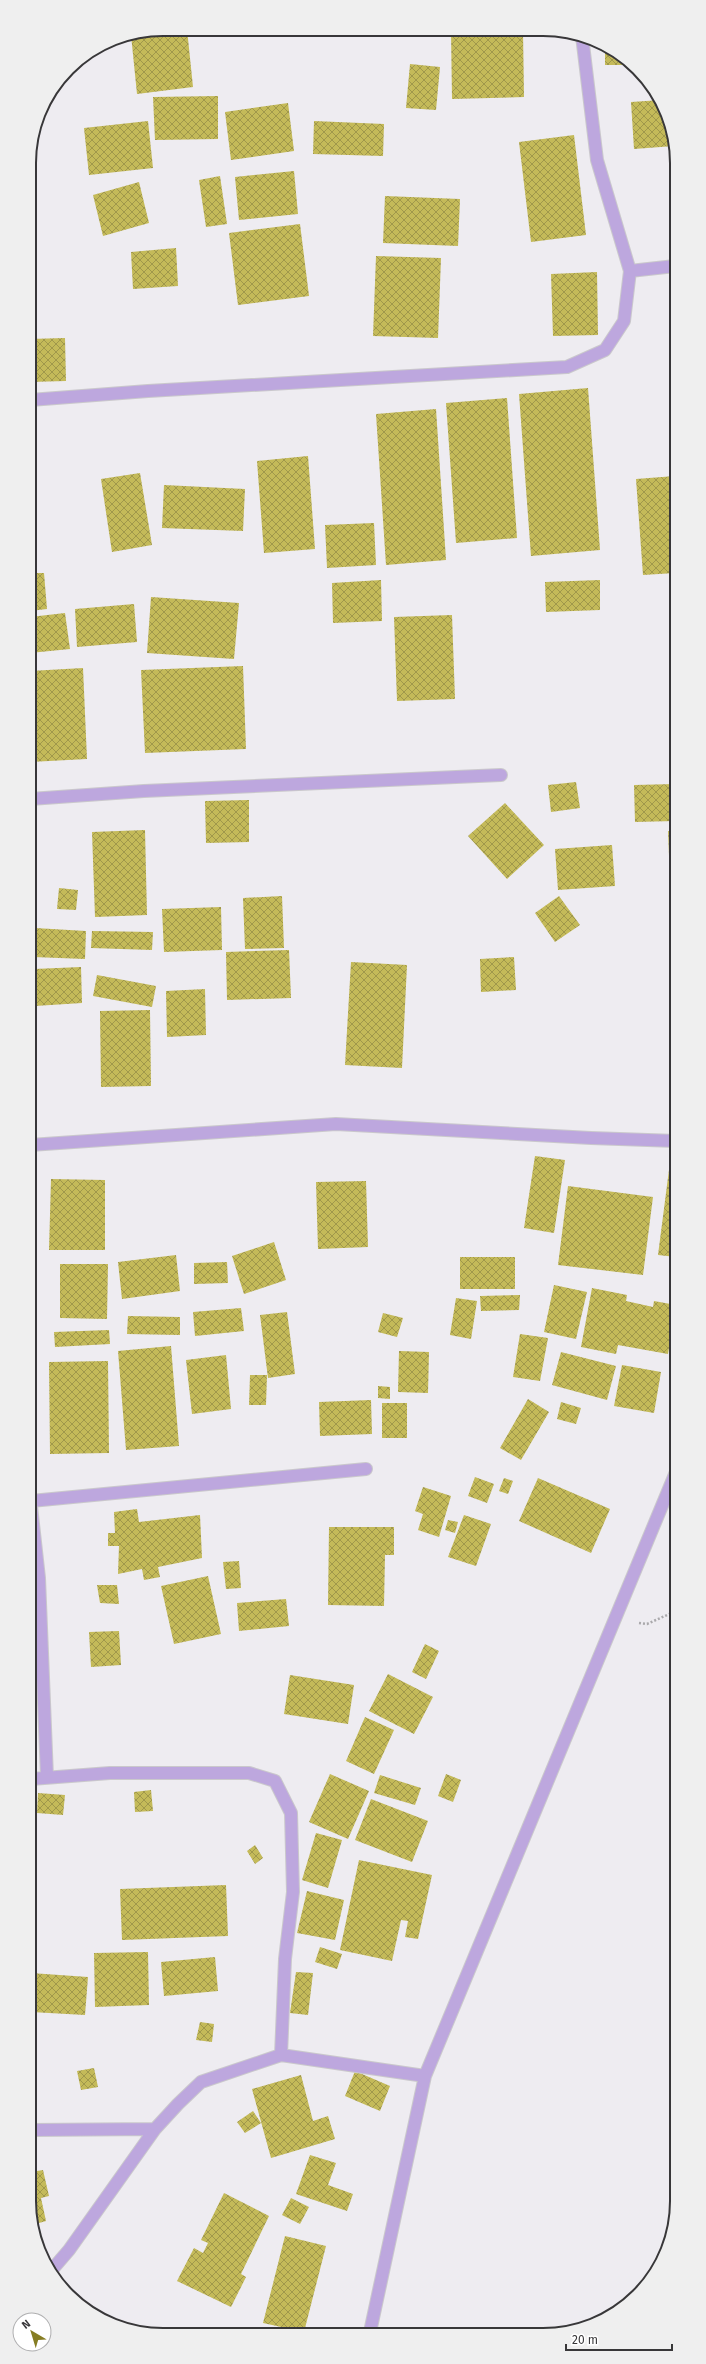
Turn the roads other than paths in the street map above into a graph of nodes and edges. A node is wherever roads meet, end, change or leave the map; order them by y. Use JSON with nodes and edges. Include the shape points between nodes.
{"nodes":[{"id":1,"x":583,"y":43,"type":"edge"},
{"id":2,"x":670,"y":267,"type":"edge"},
{"id":3,"x":630,"y":271,"type":"junction"},
{"id":4,"x":36,"y":399,"type":"edge"},
{"id":5,"x":501,"y":775,"type":"dead end"},
{"id":6,"x":36,"y":799,"type":"edge"},
{"id":7,"x":670,"y":1141,"type":"edge"},
{"id":8,"x":36,"y":1144,"type":"edge"},
{"id":9,"x":366,"y":1469,"type":"dead end"},
{"id":10,"x":670,"y":1486,"type":"edge"},
{"id":11,"x":36,"y":1501,"type":"edge"},
{"id":12,"x":36,"y":1551,"type":"edge"},
{"id":13,"x":47,"y":1777,"type":"junction"},
{"id":14,"x":36,"y":1778,"type":"edge"},
{"id":15,"x":282,"y":2055,"type":"junction"},
{"id":16,"x":425,"y":2076,"type":"junction"},
{"id":17,"x":155,"y":2129,"type":"junction"},
{"id":18,"x":36,"y":2130,"type":"edge"},
{"id":19,"x":54,"y":2267,"type":"edge"},
{"id":20,"x":371,"y":2328,"type":"edge"}],
"edges":[{"from":1,"to":3,"type":"street","via":[[597,160]]},
{"from":2,"to":3,"type":"street"},
{"from":3,"to":4,"type":"street","via":[[624,321],[605,350],[567,367],[148,390]]},
{"from":5,"to":6,"type":"street"},
{"from":7,"to":8,"type":"street","via":[[336,1124]]},
{"from":9,"to":11,"type":"street"},
{"from":10,"to":16,"type":"street"},
{"from":12,"to":13,"type":"street"},
{"from":13,"to":14,"type":"street"},
{"from":13,"to":15,"type":"street","via":[[110,1773],[249,1773],[275,1781],[291,1813],[293,1892],[285,1959]]},
{"from":15,"to":16,"type":"street"},
{"from":15,"to":17,"type":"street","via":[[201,2082]]},
{"from":16,"to":20,"type":"street"},
{"from":17,"to":18,"type":"street"},
{"from":17,"to":19,"type":"street"}]}
